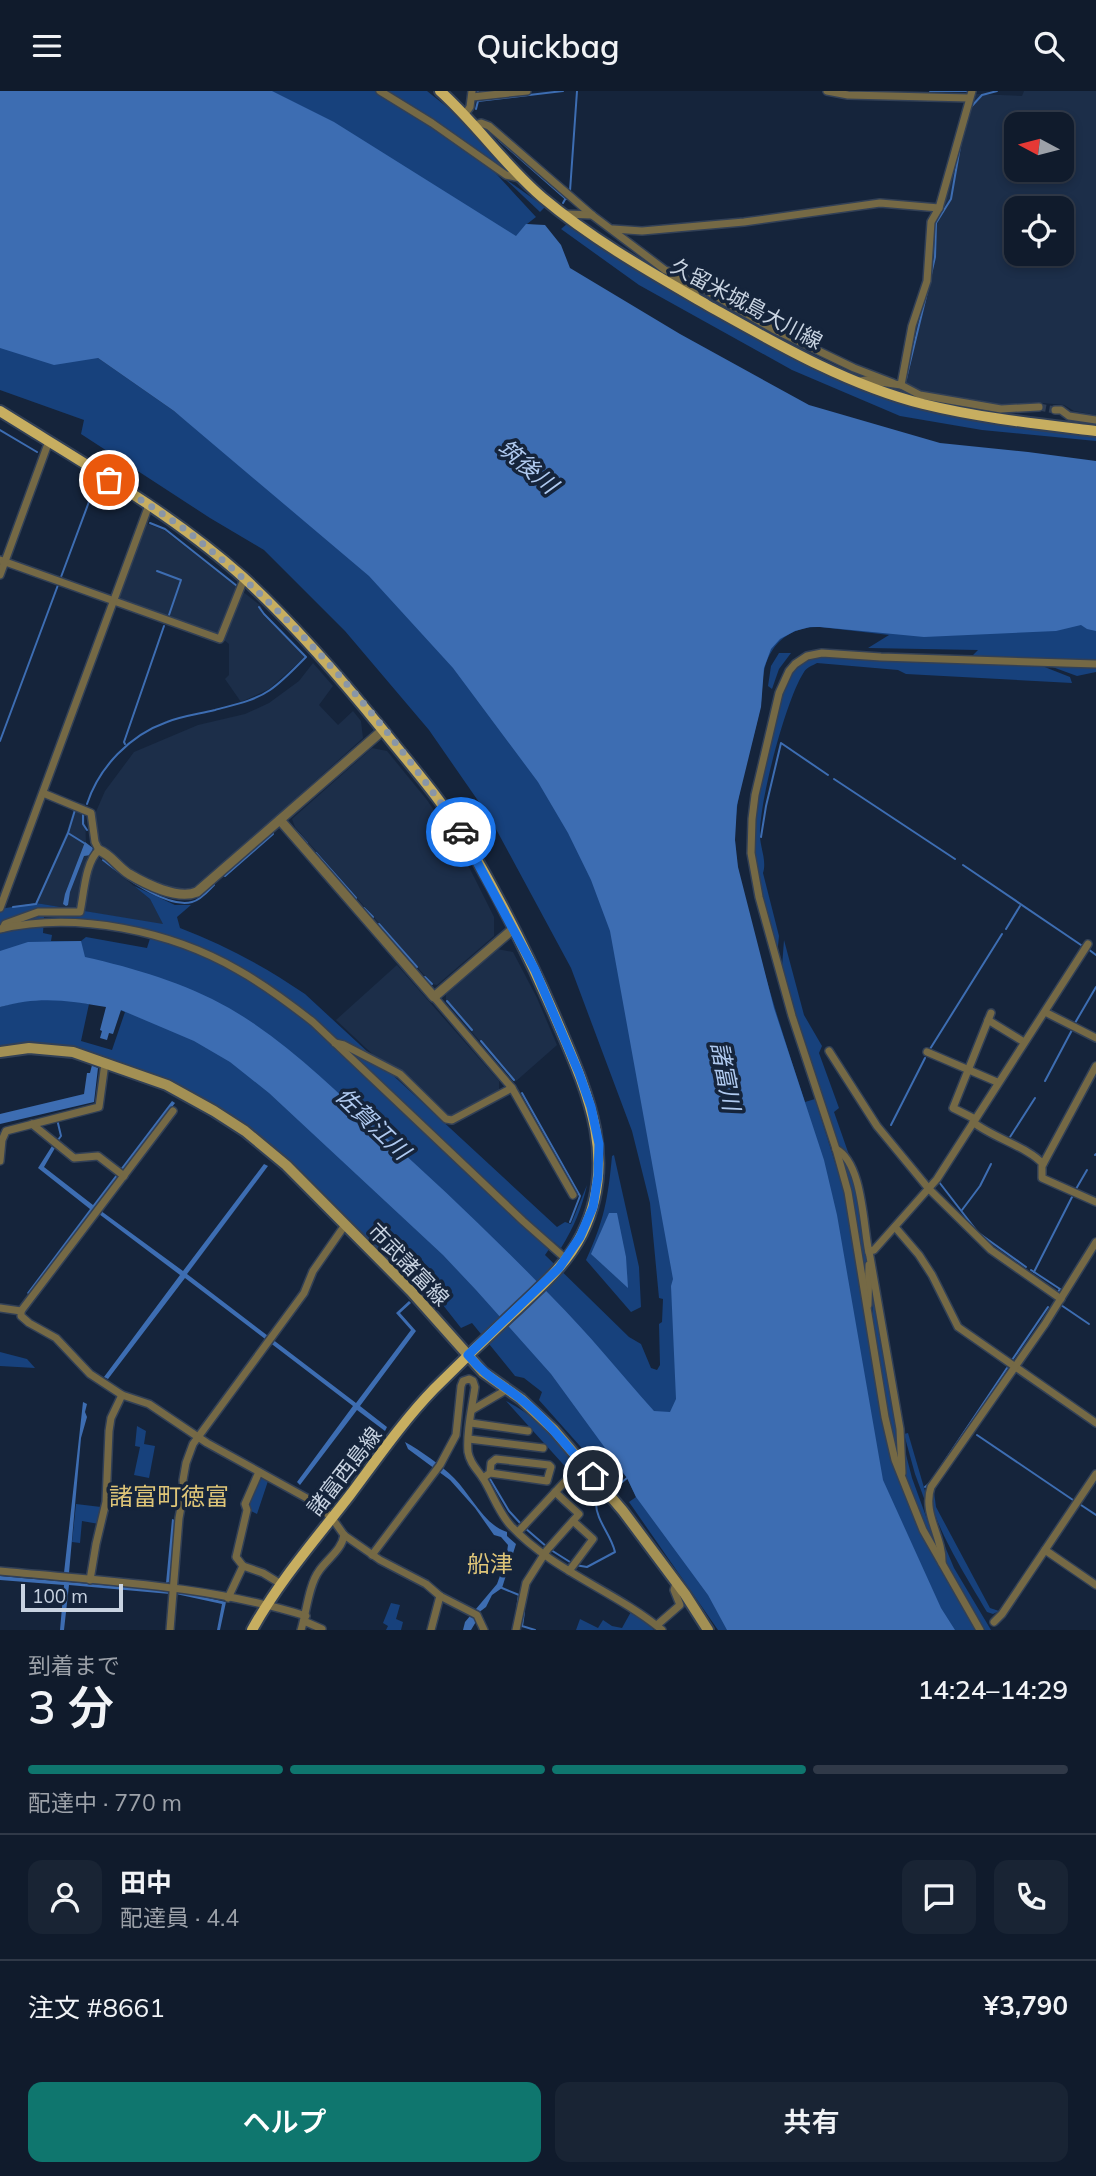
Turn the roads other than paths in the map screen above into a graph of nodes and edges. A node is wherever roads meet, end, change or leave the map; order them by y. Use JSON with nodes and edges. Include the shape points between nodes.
{"nodes":[{"id":1,"x":380,"y":91,"type":"edge"},
{"id":2,"x":440,"y":91,"type":"edge"},
{"id":3,"x":527,"y":91,"type":"edge"},
{"id":4,"x":827,"y":91,"type":"edge"},
{"id":5,"x":472,"y":94,"type":"edge"},
{"id":6,"x":971,"y":94,"type":"edge"},
{"id":7,"x":465,"y":114,"type":"junction"},
{"id":8,"x":474,"y":125,"type":"junction"},
{"id":9,"x":521,"y":178,"type":"junction"},
{"id":10,"x":939,"y":208,"type":"junction"},
{"id":11,"x":563,"y":214,"type":"junction"},
{"id":12,"x":592,"y":215,"type":"junction"},
{"id":13,"x":613,"y":229,"type":"junction"},
{"id":14,"x":665,"y":270,"type":"junction"},
{"id":15,"x":697,"y":299,"type":"junction"},
{"id":16,"x":773,"y":328,"type":"junction"},
{"id":17,"x":795,"y":353,"type":"junction"},
{"id":18,"x":859,"y":382,"type":"junction"},
{"id":19,"x":897,"y":384,"type":"junction"},
{"id":20,"x":1039,"y":407,"type":"tunnel mouth"},
{"id":21,"x":1055,"y":409,"type":"tunnel mouth"},
{"id":22,"x":0,"y":411,"type":"edge"},
{"id":23,"x":1096,"y":420,"type":"edge"},
{"id":24,"x":1096,"y":431,"type":"edge"},
{"id":25,"x":49,"y":441,"type":"junction"},
{"id":26,"x":149,"y":505,"type":"junction"},
{"id":27,"x":2,"y":561,"type":"edge"},
{"id":28,"x":0,"y":575,"type":"edge"},
{"id":29,"x":244,"y":579,"type":"junction"},
{"id":30,"x":113,"y":601,"type":"junction"},
{"id":31,"x":1096,"y":664,"type":"edge"},
{"id":32,"x":383,"y":730,"type":"junction"},
{"id":33,"x":43,"y":793,"type":"junction"},
{"id":34,"x":280,"y":820,"type":"junction"},
{"id":35,"x":99,"y":850,"type":"junction"},
{"id":36,"x":0,"y":908,"type":"edge"},
{"id":37,"x":1,"y":929,"type":"edge"},
{"id":38,"x":513,"y":929,"type":"junction"},
{"id":39,"x":1088,"y":943,"type":"dead end"},
{"id":40,"x":434,"y":997,"type":"junction"},
{"id":41,"x":1045,"y":1011,"type":"junction"},
{"id":42,"x":1096,"y":1038,"type":"edge"},
{"id":43,"x":1024,"y":1042,"type":"junction"},
{"id":44,"x":334,"y":1043,"type":"junction"},
{"id":45,"x":829,"y":1051,"type":"dead end"},
{"id":46,"x":0,"y":1052,"type":"edge"},
{"id":47,"x":927,"y":1052,"type":"dead end"},
{"id":48,"x":105,"y":1063,"type":"junction"},
{"id":49,"x":1096,"y":1066,"type":"edge"},
{"id":50,"x":970,"y":1070,"type":"junction"},
{"id":51,"x":997,"y":1082,"type":"junction"},
{"id":52,"x":512,"y":1088,"type":"junction"},
{"id":53,"x":173,"y":1111,"type":"dead end"},
{"id":54,"x":974,"y":1120,"type":"junction"},
{"id":55,"x":32,"y":1124,"type":"junction"},
{"id":56,"x":836,"y":1149,"type":"junction"},
{"id":57,"x":0,"y":1161,"type":"edge"},
{"id":58,"x":1043,"y":1164,"type":"junction"},
{"id":59,"x":121,"y":1174,"type":"junction"},
{"id":60,"x":929,"y":1189,"type":"junction"},
{"id":61,"x":573,"y":1195,"type":"dead end"},
{"id":62,"x":1096,"y":1202,"type":"edge"},
{"id":63,"x":345,"y":1225,"type":"junction"},
{"id":64,"x":895,"y":1227,"type":"junction"},
{"id":65,"x":1096,"y":1242,"type":"edge"},
{"id":66,"x":869,"y":1251,"type":"junction"},
{"id":67,"x":563,"y":1263,"type":"junction"},
{"id":68,"x":1061,"y":1299,"type":"junction"},
{"id":69,"x":0,"y":1308,"type":"edge"},
{"id":70,"x":866,"y":1309,"type":"junction"},
{"id":71,"x":20,"y":1311,"type":"junction"},
{"id":72,"x":468,"y":1355,"type":"junction"},
{"id":73,"x":1014,"y":1367,"type":"junction"},
{"id":74,"x":506,"y":1390,"type":"junction"},
{"id":75,"x":121,"y":1395,"type":"junction"},
{"id":76,"x":472,"y":1410,"type":"junction"},
{"id":77,"x":471,"y":1423,"type":"junction"},
{"id":78,"x":1096,"y":1423,"type":"edge"},
{"id":79,"x":528,"y":1431,"type":"dead end"},
{"id":80,"x":198,"y":1435,"type":"junction"},
{"id":81,"x":469,"y":1439,"type":"junction"},
{"id":82,"x":543,"y":1448,"type":"dead end"},
{"id":83,"x":259,"y":1472,"type":"junction"},
{"id":84,"x":490,"y":1473,"type":"junction"},
{"id":85,"x":572,"y":1474,"type":"dead end"},
{"id":86,"x":1096,"y":1474,"type":"edge"},
{"id":87,"x":900,"y":1476,"type":"junction"},
{"id":88,"x":483,"y":1478,"type":"junction"},
{"id":89,"x":555,"y":1492,"type":"junction"},
{"id":90,"x":332,"y":1518,"type":"junction"},
{"id":91,"x":573,"y":1521,"type":"junction"},
{"id":92,"x":521,"y":1528,"type":"junction"},
{"id":93,"x":344,"y":1535,"type":"junction"},
{"id":94,"x":1045,"y":1550,"type":"junction"},
{"id":95,"x":548,"y":1551,"type":"junction"},
{"id":96,"x":372,"y":1555,"type":"junction"},
{"id":97,"x":942,"y":1564,"type":"junction"},
{"id":98,"x":243,"y":1566,"type":"junction"},
{"id":99,"x":572,"y":1567,"type":"junction"},
{"id":100,"x":0,"y":1571,"type":"edge"},
{"id":101,"x":90,"y":1580,"type":"junction"},
{"id":102,"x":676,"y":1583,"type":"junction"},
{"id":103,"x":281,"y":1584,"type":"junction"},
{"id":104,"x":1096,"y":1585,"type":"edge"},
{"id":105,"x":173,"y":1587,"type":"junction"},
{"id":106,"x":440,"y":1596,"type":"junction"},
{"id":107,"x":228,"y":1598,"type":"junction"},
{"id":108,"x":266,"y":1605,"type":"junction"},
{"id":109,"x":305,"y":1618,"type":"junction"},
{"id":110,"x":996,"y":1627,"type":"edge"},
{"id":111,"x":659,"y":1628,"type":"edge"},
{"id":112,"x":322,"y":1629,"type":"edge"},
{"id":113,"x":170,"y":1630,"type":"edge"},
{"id":114,"x":252,"y":1630,"type":"edge"},
{"id":115,"x":301,"y":1630,"type":"edge"},
{"id":116,"x":431,"y":1630,"type":"edge"},
{"id":117,"x":484,"y":1630,"type":"edge"},
{"id":118,"x":516,"y":1630,"type":"edge"},
{"id":119,"x":708,"y":1630,"type":"edge"},
{"id":120,"x":981,"y":1630,"type":"edge"}],
"edges":[{"from":1,"to":9,"type":"street","via":[[506,175]]},
{"from":2,"to":7,"type":"main road","name":"久留米城島大川線"},
{"from":3,"to":5,"type":"street"},
{"from":4,"to":6,"type":"street","via":[[848,95]]},
{"from":5,"to":7,"type":"street"},
{"from":6,"to":10,"type":"street"},
{"from":7,"to":8,"type":"main road","name":"久留米城島大川線"},
{"from":8,"to":9,"type":"main road","name":"久留米城島大川線"},
{"from":8,"to":12,"type":"street","via":[[489,126]]},
{"from":9,"to":11,"type":"main road","name":"久留米城島大川線"},
{"from":10,"to":13,"type":"street","via":[[880,202],[744,222],[642,231]]},
{"from":10,"to":19,"type":"street","via":[[931,222],[927,281]]},
{"from":11,"to":12,"type":"street"},
{"from":11,"to":15,"type":"main road","name":"久留米城島大川線"},
{"from":12,"to":13,"type":"street"},
{"from":13,"to":14,"type":"street"},
{"from":14,"to":15,"type":"street","via":[[694,291]]},
{"from":14,"to":16,"type":"street"},
{"from":15,"to":17,"type":"main road","name":"久留米城島大川線"},
{"from":16,"to":17,"type":"street"},
{"from":16,"to":19,"type":"street"},
{"from":17,"to":18,"type":"main road","name":"久留米城島大川線"},
{"from":18,"to":19,"type":"street"},
{"from":18,"to":24,"type":"main road","name":"久留米城島大川線","via":[[923,404]]},
{"from":19,"to":20,"type":"street","via":[[920,395],[1001,409]]},
{"from":21,"to":23,"type":"street"},
{"from":22,"to":25,"type":"main road"},
{"from":25,"to":26,"type":"main road"},
{"from":25,"to":27,"type":"street"},
{"from":26,"to":29,"type":"main road"},
{"from":26,"to":30,"type":"street"},
{"from":27,"to":28,"type":"street"},
{"from":27,"to":30,"type":"street"},
{"from":29,"to":30,"type":"street","via":[[220,639]]},
{"from":29,"to":32,"type":"main road","via":[[313,647]]},
{"from":30,"to":33,"type":"street"},
{"from":31,"to":56,"type":"street","via":[[822,653],[800,659],[789,671],[779,693],[755,795],[751,853],[792,1016]]},
{"from":32,"to":34,"type":"street"},
{"from":32,"to":38,"type":"main road","via":[[429,785],[467,842]]},
{"from":33,"to":35,"type":"street","via":[[91,813]]},
{"from":33,"to":36,"type":"street"},
{"from":34,"to":35,"type":"street","via":[[190,895],[173,894],[129,874]]},
{"from":34,"to":40,"type":"street"},
{"from":35,"to":37,"type":"street","via":[[89,869],[80,912],[38,912]]},
{"from":37,"to":44,"type":"street","via":[[40,922],[92,924],[194,949],[276,994]]},
{"from":38,"to":40,"type":"street"},
{"from":38,"to":67,"type":"main road","via":[[579,1073],[599,1144],[593,1207]]},
{"from":39,"to":41,"type":"street"},
{"from":40,"to":52,"type":"street"},
{"from":41,"to":42,"type":"street"},
{"from":41,"to":43,"type":"street"},
{"from":43,"to":50,"type":"street","via":[[989,1016]]},
{"from":43,"to":51,"type":"street"},
{"from":44,"to":52,"type":"street","via":[[400,1074],[452,1121]]},
{"from":44,"to":67,"type":"street"},
{"from":45,"to":60,"type":"street","via":[[877,1126]]},
{"from":46,"to":48,"type":"main road","name":"市武諸富線","via":[[29,1048],[73,1052]]},
{"from":47,"to":50,"type":"street"},
{"from":48,"to":55,"type":"street","via":[[99,1107]]},
{"from":48,"to":63,"type":"main road","name":"市武諸富線","via":[[167,1085],[245,1131]]},
{"from":49,"to":58,"type":"street"},
{"from":50,"to":51,"type":"street"},
{"from":50,"to":54,"type":"street","via":[[953,1108]]},
{"from":51,"to":54,"type":"street"},
{"from":52,"to":61,"type":"street"},
{"from":53,"to":59,"type":"street"},
{"from":54,"to":58,"type":"street"},
{"from":54,"to":60,"type":"street"},
{"from":55,"to":57,"type":"street","via":[[6,1131]]},
{"from":55,"to":59,"type":"street","via":[[75,1158],[98,1156]]},
{"from":56,"to":66,"type":"street","via":[[859,1181]]},
{"from":56,"to":70,"type":"street","via":[[848,1192]]},
{"from":58,"to":62,"type":"street","via":[[1042,1178]]},
{"from":59,"to":71,"type":"street"},
{"from":60,"to":64,"type":"street"},
{"from":60,"to":68,"type":"street","via":[[991,1250]]},
{"from":63,"to":72,"type":"main road","name":"市武諸富線"},
{"from":63,"to":80,"type":"street","via":[[313,1271],[304,1293]]},
{"from":64,"to":66,"type":"street"},
{"from":64,"to":73,"type":"street","via":[[932,1275],[958,1327]]},
{"from":65,"to":68,"type":"street"},
{"from":66,"to":70,"type":"street"},
{"from":66,"to":87,"type":"street","via":[[900,1429]]},
{"from":67,"to":72,"type":"main road","name":"諸富西島線"},
{"from":68,"to":73,"type":"street"},
{"from":69,"to":71,"type":"street"},
{"from":70,"to":87,"type":"street"},
{"from":71,"to":75,"type":"street","via":[[56,1338],[90,1374]]},
{"from":72,"to":74,"type":"main road","name":"市武諸富線"},
{"from":72,"to":90,"type":"main road","name":"諸富西島線","via":[[411,1415]]},
{"from":73,"to":78,"type":"street"},
{"from":73,"to":97,"type":"street","via":[[931,1487],[928,1505],[943,1553]]},
{"from":74,"to":76,"type":"street"},
{"from":74,"to":102,"type":"main road","name":"市武諸富線","via":[[554,1430]]},
{"from":75,"to":80,"type":"street","via":[[149,1404]]},
{"from":75,"to":101,"type":"street","via":[[111,1418],[106,1501]]},
{"from":76,"to":77,"type":"street"},
{"from":76,"to":96,"type":"street","via":[[475,1388],[469,1379],[461,1386],[456,1435],[438,1468]]},
{"from":77,"to":79,"type":"street"},
{"from":77,"to":81,"type":"street"},
{"from":80,"to":83,"type":"street"},
{"from":80,"to":105,"type":"street","via":[[183,1481]]},
{"from":81,"to":82,"type":"street"},
{"from":81,"to":88,"type":"street","via":[[471,1462]]},
{"from":83,"to":90,"type":"street","via":[[312,1501]]},
{"from":83,"to":98,"type":"street","via":[[245,1504],[236,1557]]},
{"from":84,"to":84,"type":"street","via":[[547,1481],[551,1467],[496,1459]]},
{"from":84,"to":88,"type":"street"},
{"from":85,"to":89,"type":"street"},
{"from":86,"to":94,"type":"street"},
{"from":87,"to":97,"type":"street"},
{"from":88,"to":92,"type":"street","via":[[500,1510]]},
{"from":89,"to":91,"type":"street","via":[[579,1514]]},
{"from":89,"to":92,"type":"street"},
{"from":90,"to":93,"type":"street"},
{"from":90,"to":103,"type":"main road","name":"諸富西島線"},
{"from":91,"to":95,"type":"street"},
{"from":91,"to":99,"type":"street","via":[[593,1539]]},
{"from":92,"to":95,"type":"street"},
{"from":93,"to":96,"type":"street"},
{"from":93,"to":109,"type":"street","via":[[318,1571]]},
{"from":94,"to":104,"type":"street"},
{"from":94,"to":110,"type":"street"},
{"from":95,"to":99,"type":"street"},
{"from":95,"to":118,"type":"street","via":[[526,1583]]},
{"from":96,"to":106,"type":"street"},
{"from":97,"to":120,"type":"street"},
{"from":98,"to":103,"type":"street"},
{"from":98,"to":107,"type":"street"},
{"from":99,"to":111,"type":"street"},
{"from":100,"to":101,"type":"street"},
{"from":101,"to":105,"type":"street"},
{"from":102,"to":111,"type":"street","via":[[680,1605]]},
{"from":102,"to":119,"type":"main road","name":"市武諸富線"},
{"from":103,"to":108,"type":"main road","name":"諸富西島線"},
{"from":105,"to":107,"type":"street"},
{"from":105,"to":113,"type":"street"},
{"from":106,"to":116,"type":"street"},
{"from":106,"to":117,"type":"street","via":[[474,1613]]},
{"from":107,"to":108,"type":"street"},
{"from":108,"to":109,"type":"street"},
{"from":108,"to":114,"type":"main road","name":"諸富西島線"},
{"from":109,"to":112,"type":"street"},
{"from":109,"to":115,"type":"street"}]}
